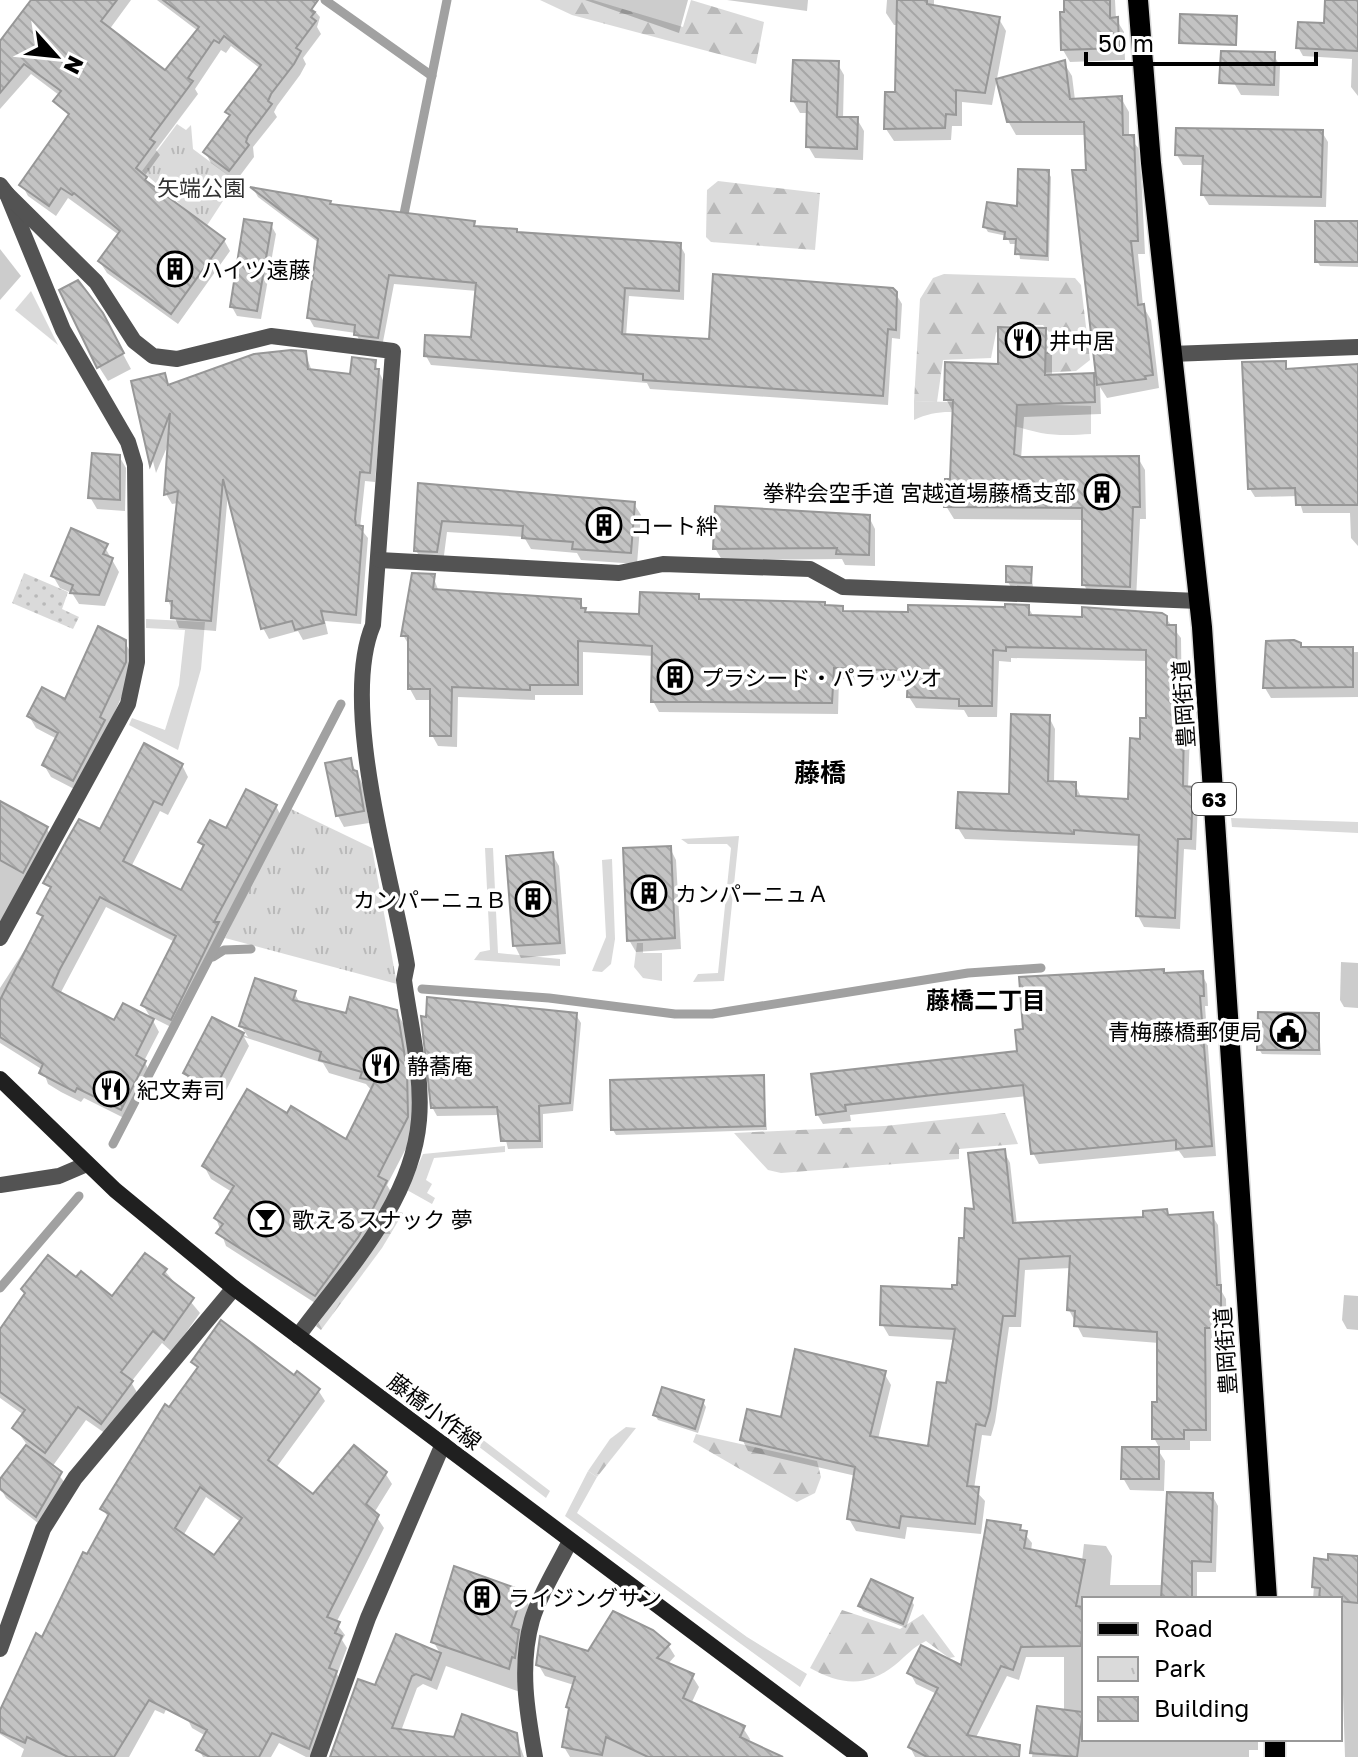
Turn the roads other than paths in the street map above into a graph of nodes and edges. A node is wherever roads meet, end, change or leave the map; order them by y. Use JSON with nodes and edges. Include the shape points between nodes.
{"nodes":[{"id":1,"x":1138,"y":0,"type":"edge"},
{"id":2,"x":4,"y":190,"type":"edge"},
{"id":3,"x":1358,"y":347,"type":"edge"},
{"id":4,"x":1171,"y":354,"type":"junction"},
{"id":5,"x":379,"y":560,"type":"junction"},
{"id":6,"x":1199,"y":601,"type":"junction"},
{"id":7,"x":0,"y":938,"type":"edge"},
{"id":8,"x":0,"y":1079,"type":"edge"},
{"id":9,"x":87,"y":1164,"type":"junction"},
{"id":10,"x":0,"y":1185,"type":"edge"},
{"id":11,"x":234,"y":1288,"type":"junction"},
{"id":12,"x":298,"y":1336,"type":"junction"},
{"id":13,"x":443,"y":1444,"type":"junction"},
{"id":14,"x":570,"y":1541,"type":"junction"},
{"id":15,"x":1267,"y":1597,"type":"edge"},
{"id":16,"x":0,"y":1649,"type":"edge"},
{"id":17,"x":318,"y":1757,"type":"edge"},
{"id":18,"x":535,"y":1757,"type":"edge"},
{"id":19,"x":860,"y":1757,"type":"edge"}],
"edges":[{"from":1,"to":4,"type":"main road","name":"豊岡街道","number":"63"},
{"from":2,"to":5,"type":"street","via":[[96,282],[134,341],[153,356],[177,359],[271,336],[393,351]]},
{"from":2,"to":7,"type":"street","via":[[70,345],[132,452],[137,634],[134,683],[124,714]]},
{"from":3,"to":4,"type":"street"},
{"from":4,"to":6,"type":"main road","name":"豊岡街道","number":"63"},
{"from":5,"to":6,"type":"street","via":[[619,573],[663,564],[810,569],[843,587]]},
{"from":5,"to":12,"type":"street","via":[[373,625],[360,675],[361,706],[407,965],[404,980],[419,1117],[411,1162],[382,1220]]},
{"from":6,"to":15,"type":"main road","name":"豊岡街道","number":"63"},
{"from":8,"to":9,"type":"main road","name":"藤橋小作線"},
{"from":9,"to":10,"type":"street","via":[[59,1176]]},
{"from":9,"to":11,"type":"main road","name":"藤橋小作線"},
{"from":11,"to":12,"type":"main road","name":"藤橋小作線"},
{"from":11,"to":16,"type":"street","via":[[75,1478],[43,1529]]},
{"from":12,"to":13,"type":"main road","name":"藤橋小作線"},
{"from":13,"to":14,"type":"main road","name":"藤橋小作線"},
{"from":13,"to":17,"type":"street","via":[[368,1618]]},
{"from":14,"to":18,"type":"street","via":[[533,1619],[524,1662]]},
{"from":14,"to":19,"type":"main road","name":"藤橋小作線"}]}
